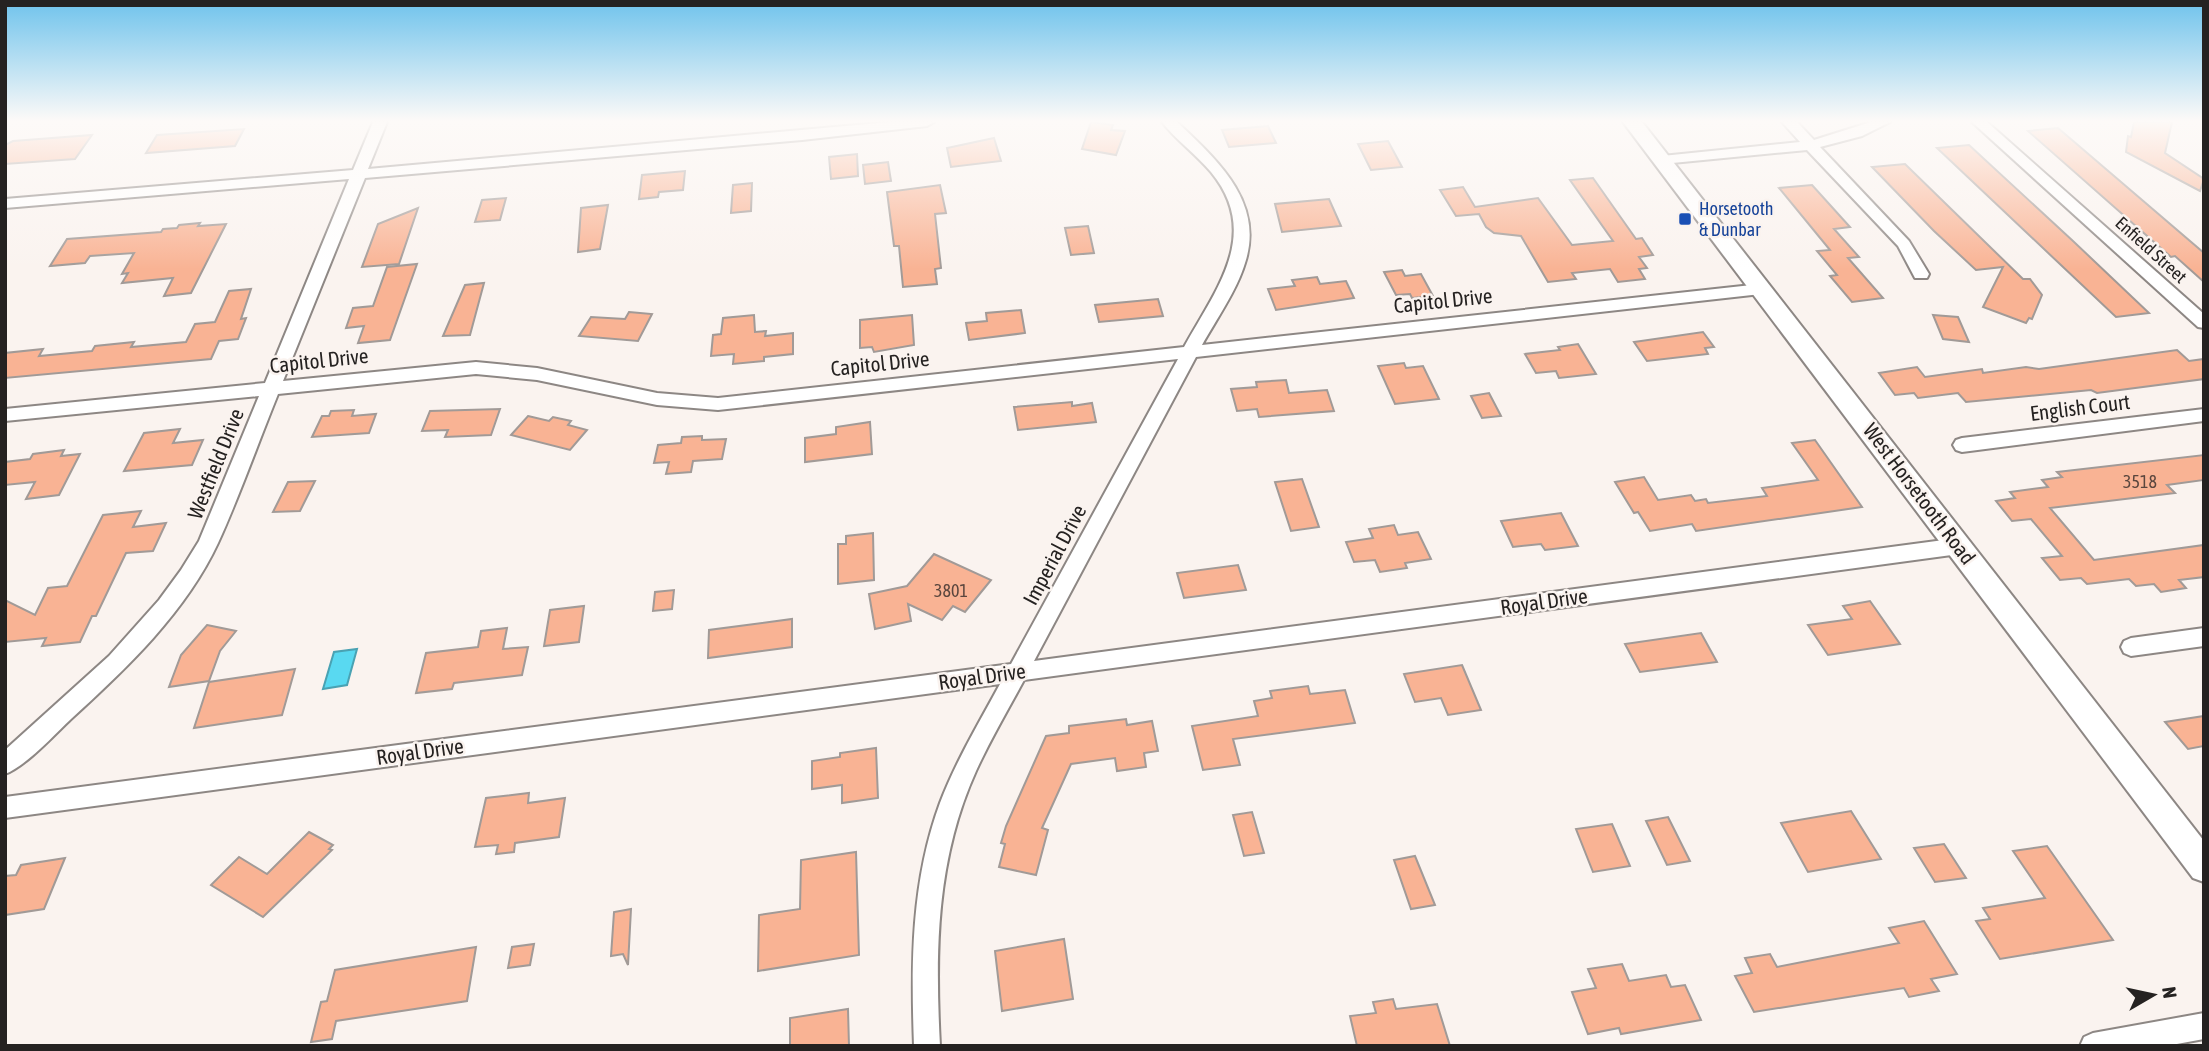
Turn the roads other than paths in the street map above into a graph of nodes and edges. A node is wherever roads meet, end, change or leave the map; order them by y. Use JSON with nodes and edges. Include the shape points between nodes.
{"nodes":[{"id":1,"x":359,"y":171,"type":"edge"},
{"id":2,"x":393,"y":171,"type":"edge"},
{"id":3,"x":1218,"y":171,"type":"edge"},
{"id":4,"x":1670,"y":171,"type":"edge"},
{"id":5,"x":1835,"y":171,"type":"edge"},
{"id":6,"x":2034,"y":171,"type":"edge"},
{"id":7,"x":358,"y":174,"type":"junction"},
{"id":8,"x":5,"y":204,"type":"edge"},
{"id":9,"x":1921,"y":274,"type":"dead end"},
{"id":10,"x":1761,"y":289,"type":"junction"},
{"id":11,"x":2204,"y":323,"type":"edge"},
{"id":12,"x":1192,"y":351,"type":"junction"},
{"id":13,"x":271,"y":388,"type":"junction"},
{"id":14,"x":5,"y":415,"type":"edge"},
{"id":15,"x":2204,"y":415,"type":"edge"},
{"id":16,"x":1962,"y":445,"type":"dead end"},
{"id":17,"x":1959,"y":547,"type":"junction"},
{"id":18,"x":2204,"y":637,"type":"edge"},
{"id":19,"x":2131,"y":647,"type":"dead end"},
{"id":20,"x":1018,"y":672,"type":"junction"},
{"id":21,"x":5,"y":764,"type":"edge"},
{"id":22,"x":5,"y":808,"type":"edge"},
{"id":23,"x":2204,"y":867,"type":"edge"},
{"id":24,"x":2204,"y":1026,"type":"edge"},
{"id":25,"x":927,"y":1046,"type":"edge"},
{"id":26,"x":2093,"y":1046,"type":"edge"}],
"edges":[{"from":1,"to":7,"type":"street","name":"Westfield Drive"},
{"from":2,"to":7,"type":"street"},
{"from":3,"to":12,"type":"street","name":"Imperial Drive","via":[[1241,210],[1243,247]]},
{"from":4,"to":10,"type":"main road","name":"West Horsetooth Road"},
{"from":5,"to":9,"type":"street","via":[[1904,244]]},
{"from":6,"to":11,"type":"street","name":"Enfield Street"},
{"from":7,"to":8,"type":"street"},
{"from":7,"to":13,"type":"street","name":"Westfield Drive"},
{"from":10,"to":12,"type":"street","name":"Capitol Drive"},
{"from":10,"to":17,"type":"main road","name":"West Horsetooth Road"},
{"from":12,"to":13,"type":"street","name":"Capitol Drive","via":[[718,404],[667,403],[503,368]]},
{"from":12,"to":20,"type":"street","name":"Imperial Drive"},
{"from":13,"to":14,"type":"street","name":"Capitol Drive"},
{"from":13,"to":21,"type":"street","name":"Westfield Drive","via":[[208,543],[165,609],[112,668]]},
{"from":15,"to":16,"type":"street","name":"English Court"},
{"from":17,"to":20,"type":"street","name":"Royal Drive"},
{"from":17,"to":23,"type":"main road","name":"West Horsetooth Road"},
{"from":18,"to":19,"type":"street"},
{"from":20,"to":22,"type":"street","name":"Royal Drive"},
{"from":20,"to":25,"type":"street","name":"Imperial Drive","via":[[967,766],[947,810],[933,858],[923,964]]},
{"from":24,"to":26,"type":"street"}]}
